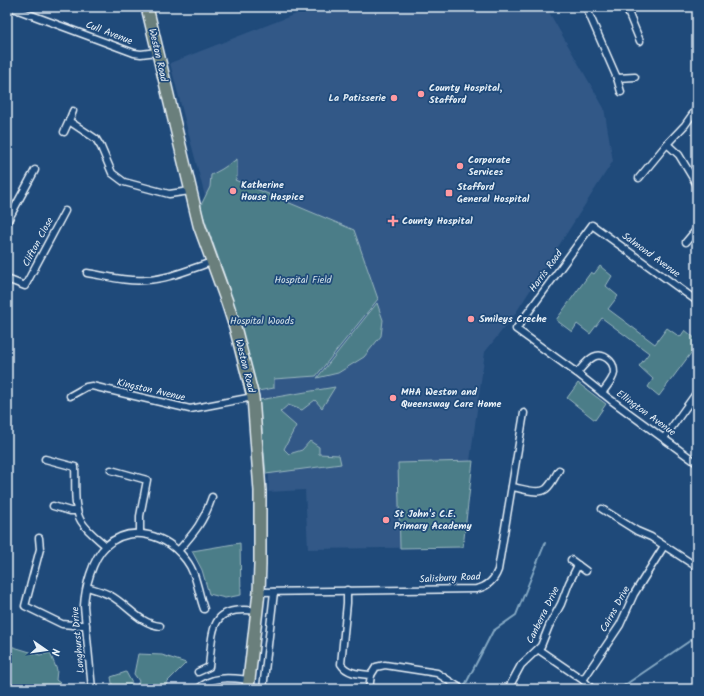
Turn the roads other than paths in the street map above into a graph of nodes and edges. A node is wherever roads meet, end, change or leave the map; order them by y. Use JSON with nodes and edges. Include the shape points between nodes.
{"nodes":[{"id":1,"x":10,"y":7,"type":"edge"},
{"id":2,"x":147,"y":7,"type":"edge"},
{"id":3,"x":586,"y":7,"type":"edge"},
{"id":4,"x":626,"y":7,"type":"edge"},
{"id":5,"x":640,"y":41,"type":"dead end"},
{"id":6,"x":157,"y":52,"type":"junction"},
{"id":7,"x":635,"y":77,"type":"dead end"},
{"id":8,"x":616,"y":78,"type":"junction"},
{"id":9,"x":621,"y":92,"type":"dead end"},
{"id":10,"x":697,"y":108,"type":"edge"},
{"id":11,"x":73,"y":111,"type":"dead end"},
{"id":12,"x":69,"y":122,"type":"junction"},
{"id":13,"x":64,"y":132,"type":"dead end"},
{"id":14,"x":667,"y":144,"type":"junction"},
{"id":15,"x":35,"y":170,"type":"dead end"},
{"id":16,"x":639,"y":178,"type":"dead end"},
{"id":17,"x":697,"y":185,"type":"edge"},
{"id":18,"x":190,"y":191,"type":"junction"},
{"id":19,"x":65,"y":211,"type":"dead end"},
{"id":20,"x":7,"y":222,"type":"edge"},
{"id":21,"x":592,"y":225,"type":"joint"},
{"id":22,"x":697,"y":229,"type":"edge"},
{"id":23,"x":686,"y":242,"type":"dead end"},
{"id":24,"x":212,"y":262,"type":"junction"},
{"id":25,"x":87,"y":273,"type":"dead end"},
{"id":26,"x":7,"y":279,"type":"edge"},
{"id":27,"x":697,"y":301,"type":"edge"},
{"id":28,"x":516,"y":329,"type":"joint"},
{"id":29,"x":577,"y":373,"type":"junction"},
{"id":30,"x":697,"y":392,"type":"edge"},
{"id":31,"x":602,"y":393,"type":"junction"},
{"id":32,"x":70,"y":396,"type":"dead end"},
{"id":33,"x":253,"y":397,"type":"junction"},
{"id":34,"x":524,"y":413,"type":"dead end"},
{"id":35,"x":664,"y":438,"type":"junction"},
{"id":36,"x":45,"y":459,"type":"dead end"},
{"id":37,"x":697,"y":463,"type":"edge"},
{"id":38,"x":112,"y":470,"type":"dead end"},
{"id":39,"x":559,"y":470,"type":"dead end"},
{"id":40,"x":512,"y":487,"type":"junction"},
{"id":41,"x":212,"y":497,"type":"dead end"},
{"id":42,"x":53,"y":506,"type":"dead end"},
{"id":43,"x":602,"y":509,"type":"dead end"},
{"id":44,"x":77,"y":511,"type":"junction"},
{"id":45,"x":140,"y":533,"type":"junction"},
{"id":46,"x":39,"y":538,"type":"dead end"},
{"id":47,"x":106,"y":546,"type":"junction"},
{"id":48,"x":664,"y":546,"type":"junction"},
{"id":49,"x":178,"y":551,"type":"junction"},
{"id":50,"x":571,"y":560,"type":"dead end"},
{"id":51,"x":578,"y":565,"type":"junction"},
{"id":52,"x":697,"y":567,"type":"edge"},
{"id":53,"x":586,"y":571,"type":"dead end"},
{"id":54,"x":87,"y":587,"type":"junction"},
{"id":55,"x":347,"y":590,"type":"junction"},
{"id":56,"x":259,"y":592,"type":"junction"},
{"id":57,"x":274,"y":592,"type":"junction"},
{"id":58,"x":204,"y":609,"type":"dead end"},
{"id":59,"x":257,"y":611,"type":"junction"},
{"id":60,"x":86,"y":625,"type":"junction"},
{"id":61,"x":160,"y":626,"type":"dead end"},
{"id":62,"x":538,"y":650,"type":"junction"},
{"id":63,"x":198,"y":672,"type":"dead end"},
{"id":64,"x":371,"y":676,"type":"junction"},
{"id":65,"x":583,"y":680,"type":"junction"},
{"id":66,"x":249,"y":685,"type":"edge"},
{"id":67,"x":460,"y":688,"type":"dead end"},
{"id":68,"x":92,"y":689,"type":"edge"},
{"id":69,"x":198,"y":689,"type":"edge"},
{"id":70,"x":264,"y":689,"type":"edge"},
{"id":71,"x":369,"y":689,"type":"edge"},
{"id":72,"x":508,"y":689,"type":"edge"},
{"id":73,"x":592,"y":689,"type":"edge"}],
"edges":[{"from":1,"to":6,"type":"street","name":"Cull Avenue","via":[[134,53]]},
{"from":2,"to":6,"type":"highway","name":"Weston Road"},
{"from":3,"to":8,"type":"street"},
{"from":4,"to":5,"type":"street"},
{"from":6,"to":18,"type":"highway","name":"Weston Road"},
{"from":7,"to":8,"type":"street"},
{"from":8,"to":9,"type":"street"},
{"from":10,"to":14,"type":"street"},
{"from":11,"to":12,"type":"street"},
{"from":12,"to":13,"type":"street"},
{"from":12,"to":18,"type":"street","via":[[96,139],[112,174],[124,182],[169,194]]},
{"from":14,"to":16,"type":"street"},
{"from":14,"to":17,"type":"street","via":[[679,155]]},
{"from":15,"to":20,"type":"street"},
{"from":18,"to":24,"type":"highway","name":"Weston Road"},
{"from":19,"to":26,"type":"street","name":"Clifton Close","via":[[25,286]]},
{"from":21,"to":27,"type":"street","name":"Salmond Avenue"},
{"from":21,"to":28,"type":"street","name":"Harris Road"},
{"from":22,"to":23,"type":"street"},
{"from":24,"to":25,"type":"street","via":[[171,276],[145,281]]},
{"from":24,"to":33,"type":"highway","name":"Weston Road","via":[[236,327]]},
{"from":28,"to":29,"type":"street","name":"Ellington Avenue"},
{"from":29,"to":31,"type":"street","name":"Ellington Avenue"},
{"from":29,"to":31,"type":"street","name":"Ellington Avenue","via":[[588,360],[597,356],[609,360],[614,374]]},
{"from":30,"to":35,"type":"street"},
{"from":31,"to":35,"type":"street","name":"Ellington Avenue"},
{"from":32,"to":33,"type":"street","name":"Kingston Avenue","via":[[92,386],[190,409]]},
{"from":33,"to":56,"type":"highway","name":"Weston Road","via":[[260,492]]},
{"from":34,"to":40,"type":"street","name":"Salisbury Road"},
{"from":35,"to":37,"type":"street","name":"Ellington Avenue"},
{"from":36,"to":44,"type":"street","via":[[75,468]]},
{"from":38,"to":45,"type":"street","via":[[147,480],[140,516]]},
{"from":39,"to":40,"type":"street","via":[[543,491]]},
{"from":40,"to":55,"type":"street","name":"Salisbury Road","via":[[498,570],[484,588]]},
{"from":41,"to":49,"type":"street","via":[[202,523]]},
{"from":42,"to":44,"type":"street"},
{"from":43,"to":48,"type":"street"},
{"from":44,"to":47,"type":"street","via":[[81,522]]},
{"from":45,"to":47,"type":"street","name":"Longhurst Drive","via":[[125,535]]},
{"from":45,"to":49,"type":"street","name":"Longhurst Drive","via":[[156,537]]},
{"from":46,"to":60,"type":"street","via":[[40,548],[25,606],[62,624]]},
{"from":47,"to":54,"type":"street","name":"Longhurst Drive","via":[[96,559]]},
{"from":48,"to":52,"type":"street"},
{"from":48,"to":65,"type":"street","name":"Cairns Drive","via":[[634,594],[620,625]]},
{"from":49,"to":58,"type":"street","name":"Longhurst Drive","via":[[192,569]]},
{"from":50,"to":51,"type":"street"},
{"from":51,"to":53,"type":"street"},
{"from":51,"to":62,"type":"street","name":"Canberra Drive"},
{"from":54,"to":60,"type":"street","name":"Longhurst Drive","via":[[84,606]]},
{"from":54,"to":61,"type":"street","via":[[112,596],[144,621]]},
{"from":55,"to":57,"type":"street","name":"Salisbury Road"},
{"from":55,"to":64,"type":"street","via":[[341,664],[351,672]]},
{"from":56,"to":57,"type":"street","name":"Salisbury Road"},
{"from":56,"to":59,"type":"highway","name":"Weston Road"},
{"from":57,"to":70,"type":"street"},
{"from":59,"to":63,"type":"street","via":[[232,610],[222,615],[213,631],[209,667]]},
{"from":59,"to":66,"type":"highway","name":"Weston Road"},
{"from":60,"to":68,"type":"street","name":"Longhurst Drive"},
{"from":62,"to":65,"type":"street"},
{"from":62,"to":72,"type":"street","name":"Canberra Drive","via":[[521,665]]},
{"from":64,"to":67,"type":"street","via":[[376,667],[385,665],[437,673]]},
{"from":64,"to":71,"type":"street"},
{"from":65,"to":73,"type":"street"},
{"from":66,"to":69,"type":"street","via":[[219,678]]}]}
